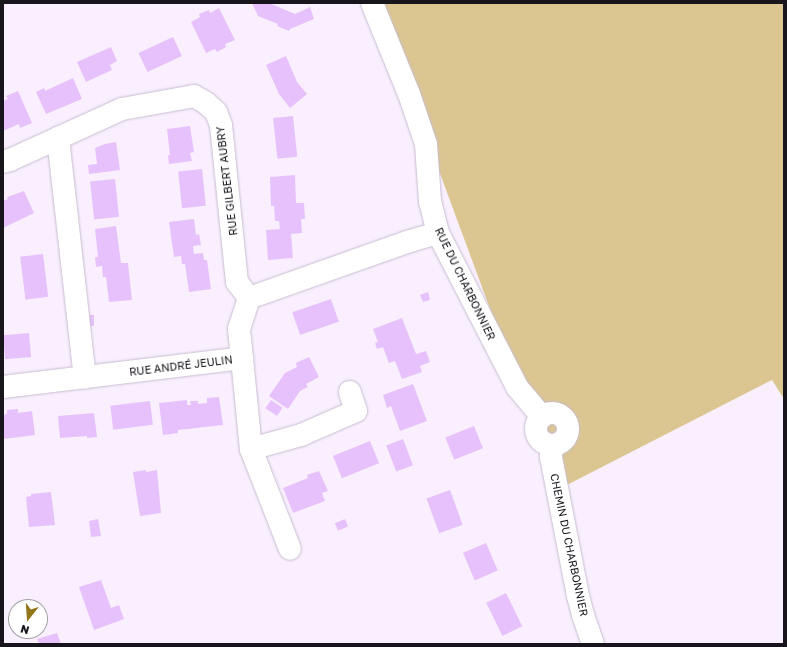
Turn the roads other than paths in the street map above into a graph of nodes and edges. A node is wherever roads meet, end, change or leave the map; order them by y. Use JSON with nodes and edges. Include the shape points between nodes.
{"nodes":[{"id":1,"x":372,"y":3,"type":"edge"},
{"id":2,"x":58,"y":138,"type":"junction"},
{"id":3,"x":3,"y":162,"type":"edge"},
{"id":4,"x":438,"y":233,"type":"junction"},
{"id":5,"x":249,"y":298,"type":"junction"},
{"id":6,"x":242,"y":358,"type":"junction"},
{"id":7,"x":84,"y":377,"type":"junction"},
{"id":8,"x":3,"y":387,"type":"edge"},
{"id":9,"x":350,"y":392,"type":"dead end"},
{"id":10,"x":552,"y":445,"type":"joint"},
{"id":11,"x":251,"y":449,"type":"junction"},
{"id":12,"x":290,"y":549,"type":"dead end"},
{"id":13,"x":593,"y":644,"type":"edge"}],
"edges":[{"from":1,"to":4,"type":"street","name":"RUE DU CHARBONNIER","via":[[409,94],[426,144],[430,200]]},
{"from":2,"to":3,"type":"street","name":"RUE GILBERT AUBRY"},
{"from":2,"to":5,"type":"street","name":"RUE GILBERT AUBRY","via":[[122,109],[194,96],[206,103],[216,112],[221,125],[237,282]]},
{"from":2,"to":7,"type":"street"},
{"from":4,"to":5,"type":"street"},
{"from":4,"to":10,"type":"street","name":"RUE DU CHARBONNIER","via":[[517,387],[542,417],[536,428],[537,435],[546,444]]},
{"from":5,"to":6,"type":"street","name":"RUE ANDRÉ JEULIN","via":[[239,329]]},
{"from":6,"to":7,"type":"street","name":"RUE ANDRÉ JEULIN"},
{"from":6,"to":11,"type":"street"},
{"from":7,"to":8,"type":"street","name":"RUE ANDRÉ JEULIN"},
{"from":9,"to":11,"type":"street","via":[[356,410],[301,435]]},
{"from":10,"to":13,"type":"street","name":"CHEMIN DU CHARBONNIER","via":[[552,457],[578,596]]},
{"from":11,"to":12,"type":"street"}]}
